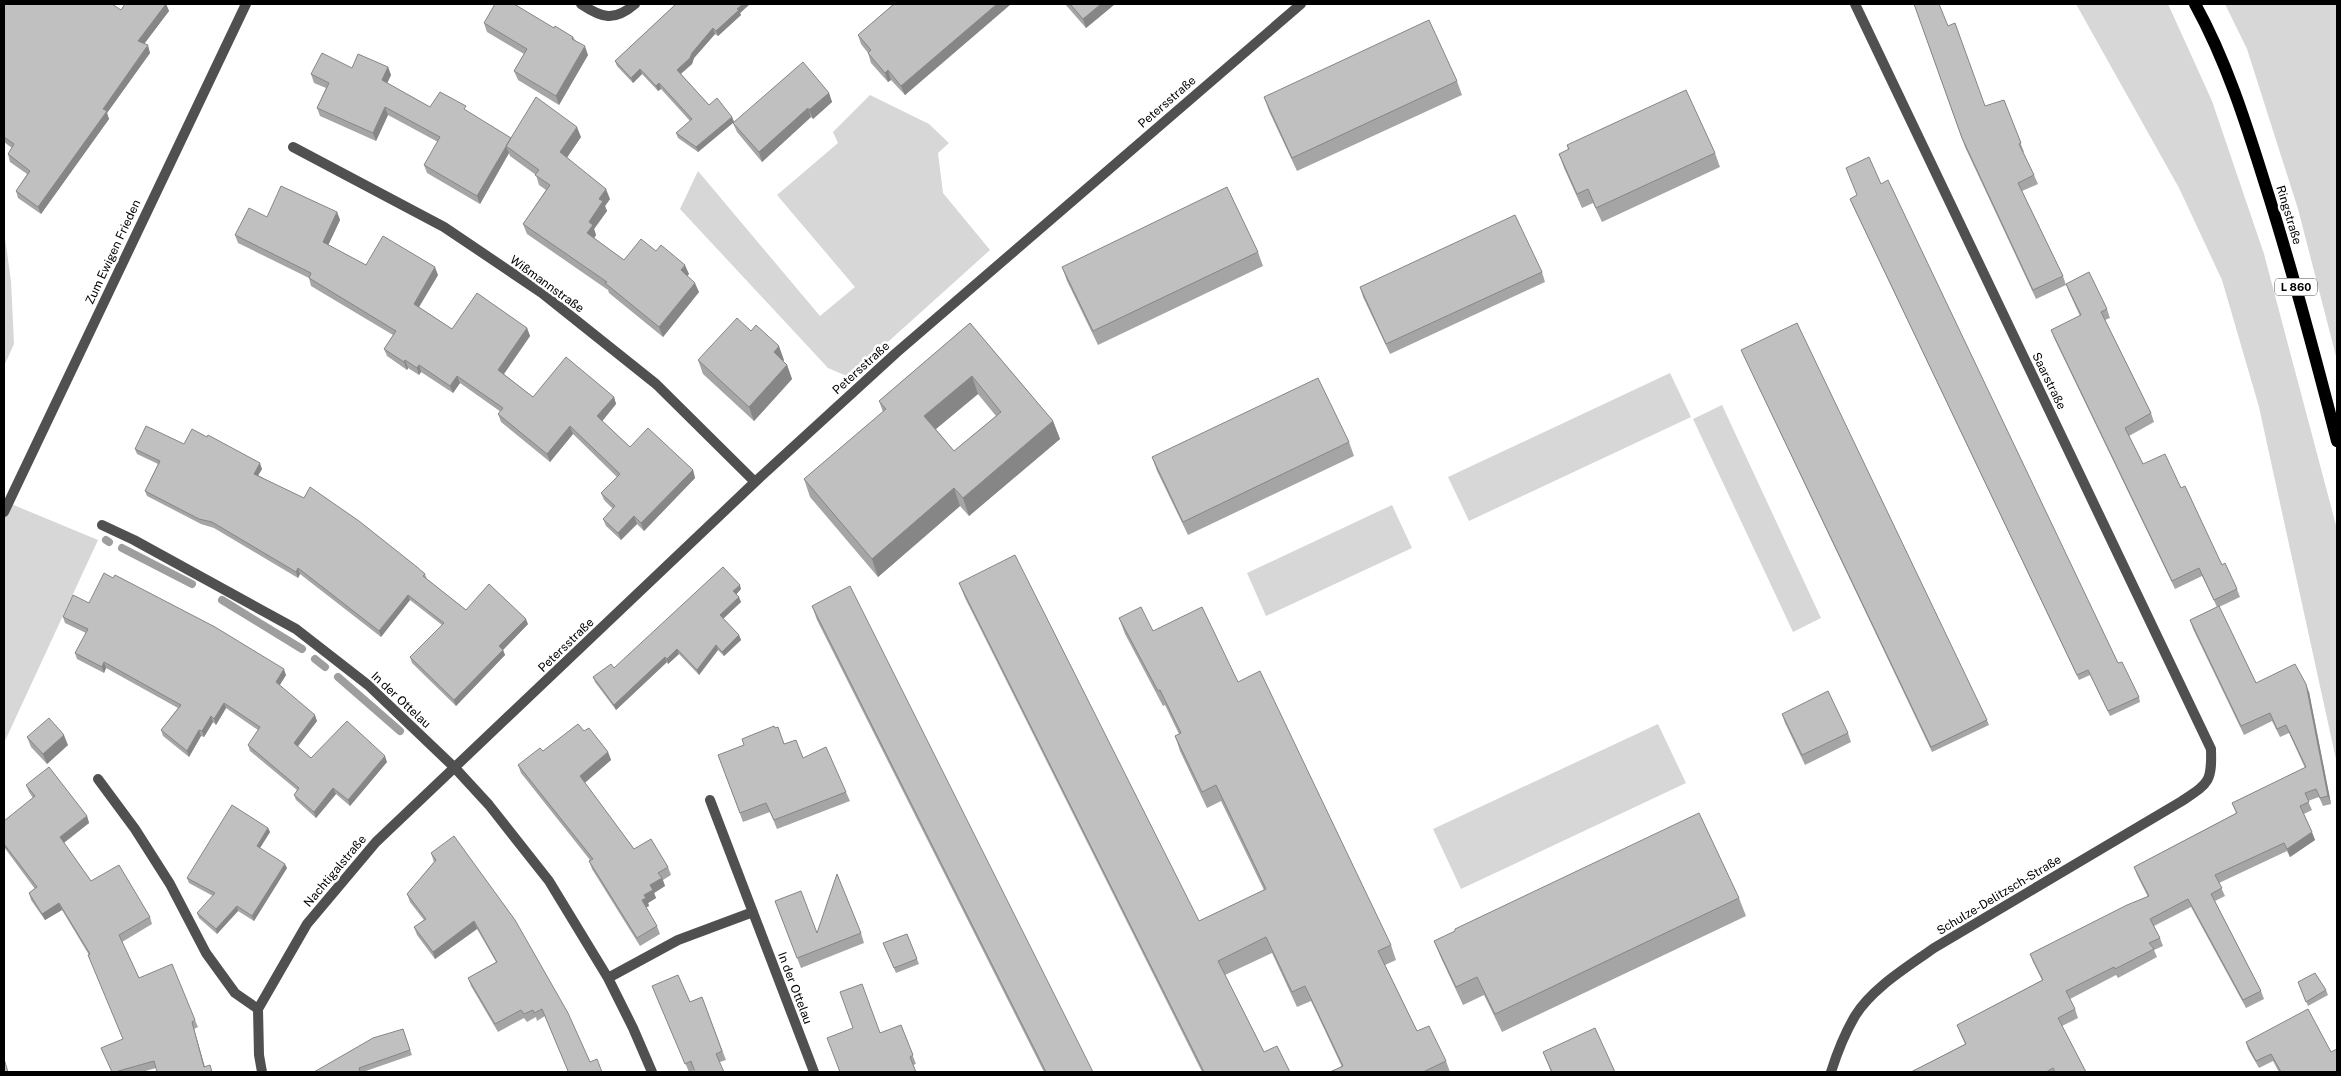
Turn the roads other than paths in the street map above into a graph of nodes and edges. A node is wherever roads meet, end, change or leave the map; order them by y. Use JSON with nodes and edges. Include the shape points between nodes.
{"nodes":[{"id":1,"x":246,"y":4,"type":"edge"},
{"id":2,"x":580,"y":4,"type":"edge"},
{"id":3,"x":635,"y":4,"type":"edge"},
{"id":4,"x":1301,"y":4,"type":"edge"},
{"id":5,"x":1855,"y":4,"type":"edge"},
{"id":6,"x":2195,"y":4,"type":"edge"},
{"id":7,"x":293,"y":147,"type":"dead end"},
{"id":8,"x":2337,"y":441,"type":"edge"},
{"id":9,"x":756,"y":482,"type":"junction"},
{"id":10,"x":4,"y":512,"type":"edge"},
{"id":11,"x":102,"y":525,"type":"dead end"},
{"id":12,"x":455,"y":768,"type":"junction"},
{"id":13,"x":2212,"y":771,"type":"joint"},
{"id":14,"x":98,"y":779,"type":"dead end"},
{"id":15,"x":710,"y":800,"type":"dead end"},
{"id":16,"x":753,"y":912,"type":"junction"},
{"id":17,"x":608,"y":978,"type":"junction"},
{"id":18,"x":258,"y":1009,"type":"junction"},
{"id":19,"x":262,"y":1072,"type":"edge"},
{"id":20,"x":652,"y":1072,"type":"edge"},
{"id":21,"x":814,"y":1072,"type":"edge"},
{"id":22,"x":1831,"y":1072,"type":"edge"}],
"edges":[{"from":1,"to":10,"type":"street","name":"Zum Ewigen Frieden"},
{"from":2,"to":3,"type":"street","via":[[595,14],[610,17],[626,12]]},
{"from":4,"to":9,"type":"street","name":"Petersstraße","via":[[969,288]]},
{"from":5,"to":13,"type":"street","name":"Saarstraße","via":[[2211,749]]},
{"from":6,"to":8,"type":"main road","name":"Ringstraße","number":"L 860","via":[[2225,68],[2250,134],[2289,259]]},
{"from":7,"to":9,"type":"street","name":"Wißmannstraße","via":[[444,227],[542,293],[656,384]]},
{"from":9,"to":12,"type":"street","name":"Petersstraße"},
{"from":11,"to":12,"type":"street","name":"In der Ottelau","via":[[296,629],[368,685]]},
{"from":12,"to":17,"type":"street","name":"In der Ottelau","via":[[549,881]]},
{"from":12,"to":18,"type":"street","name":"Nachtigalstraße","via":[[376,842],[336,887],[306,924]]},
{"from":13,"to":22,"type":"street","name":"Schulze-Delitzsch-Straße","via":[[2205,786],[2182,801],[1904,969],[1856,1014]]},
{"from":14,"to":18,"type":"street","via":[[170,884],[206,953],[235,993]]},
{"from":15,"to":16,"type":"street","name":"In der Ottelau"},
{"from":16,"to":17,"type":"street","via":[[678,940]]},
{"from":16,"to":21,"type":"street","name":"In der Ottelau"},
{"from":17,"to":20,"type":"street","name":"In der Ottelau"},
{"from":18,"to":19,"type":"street"}]}
